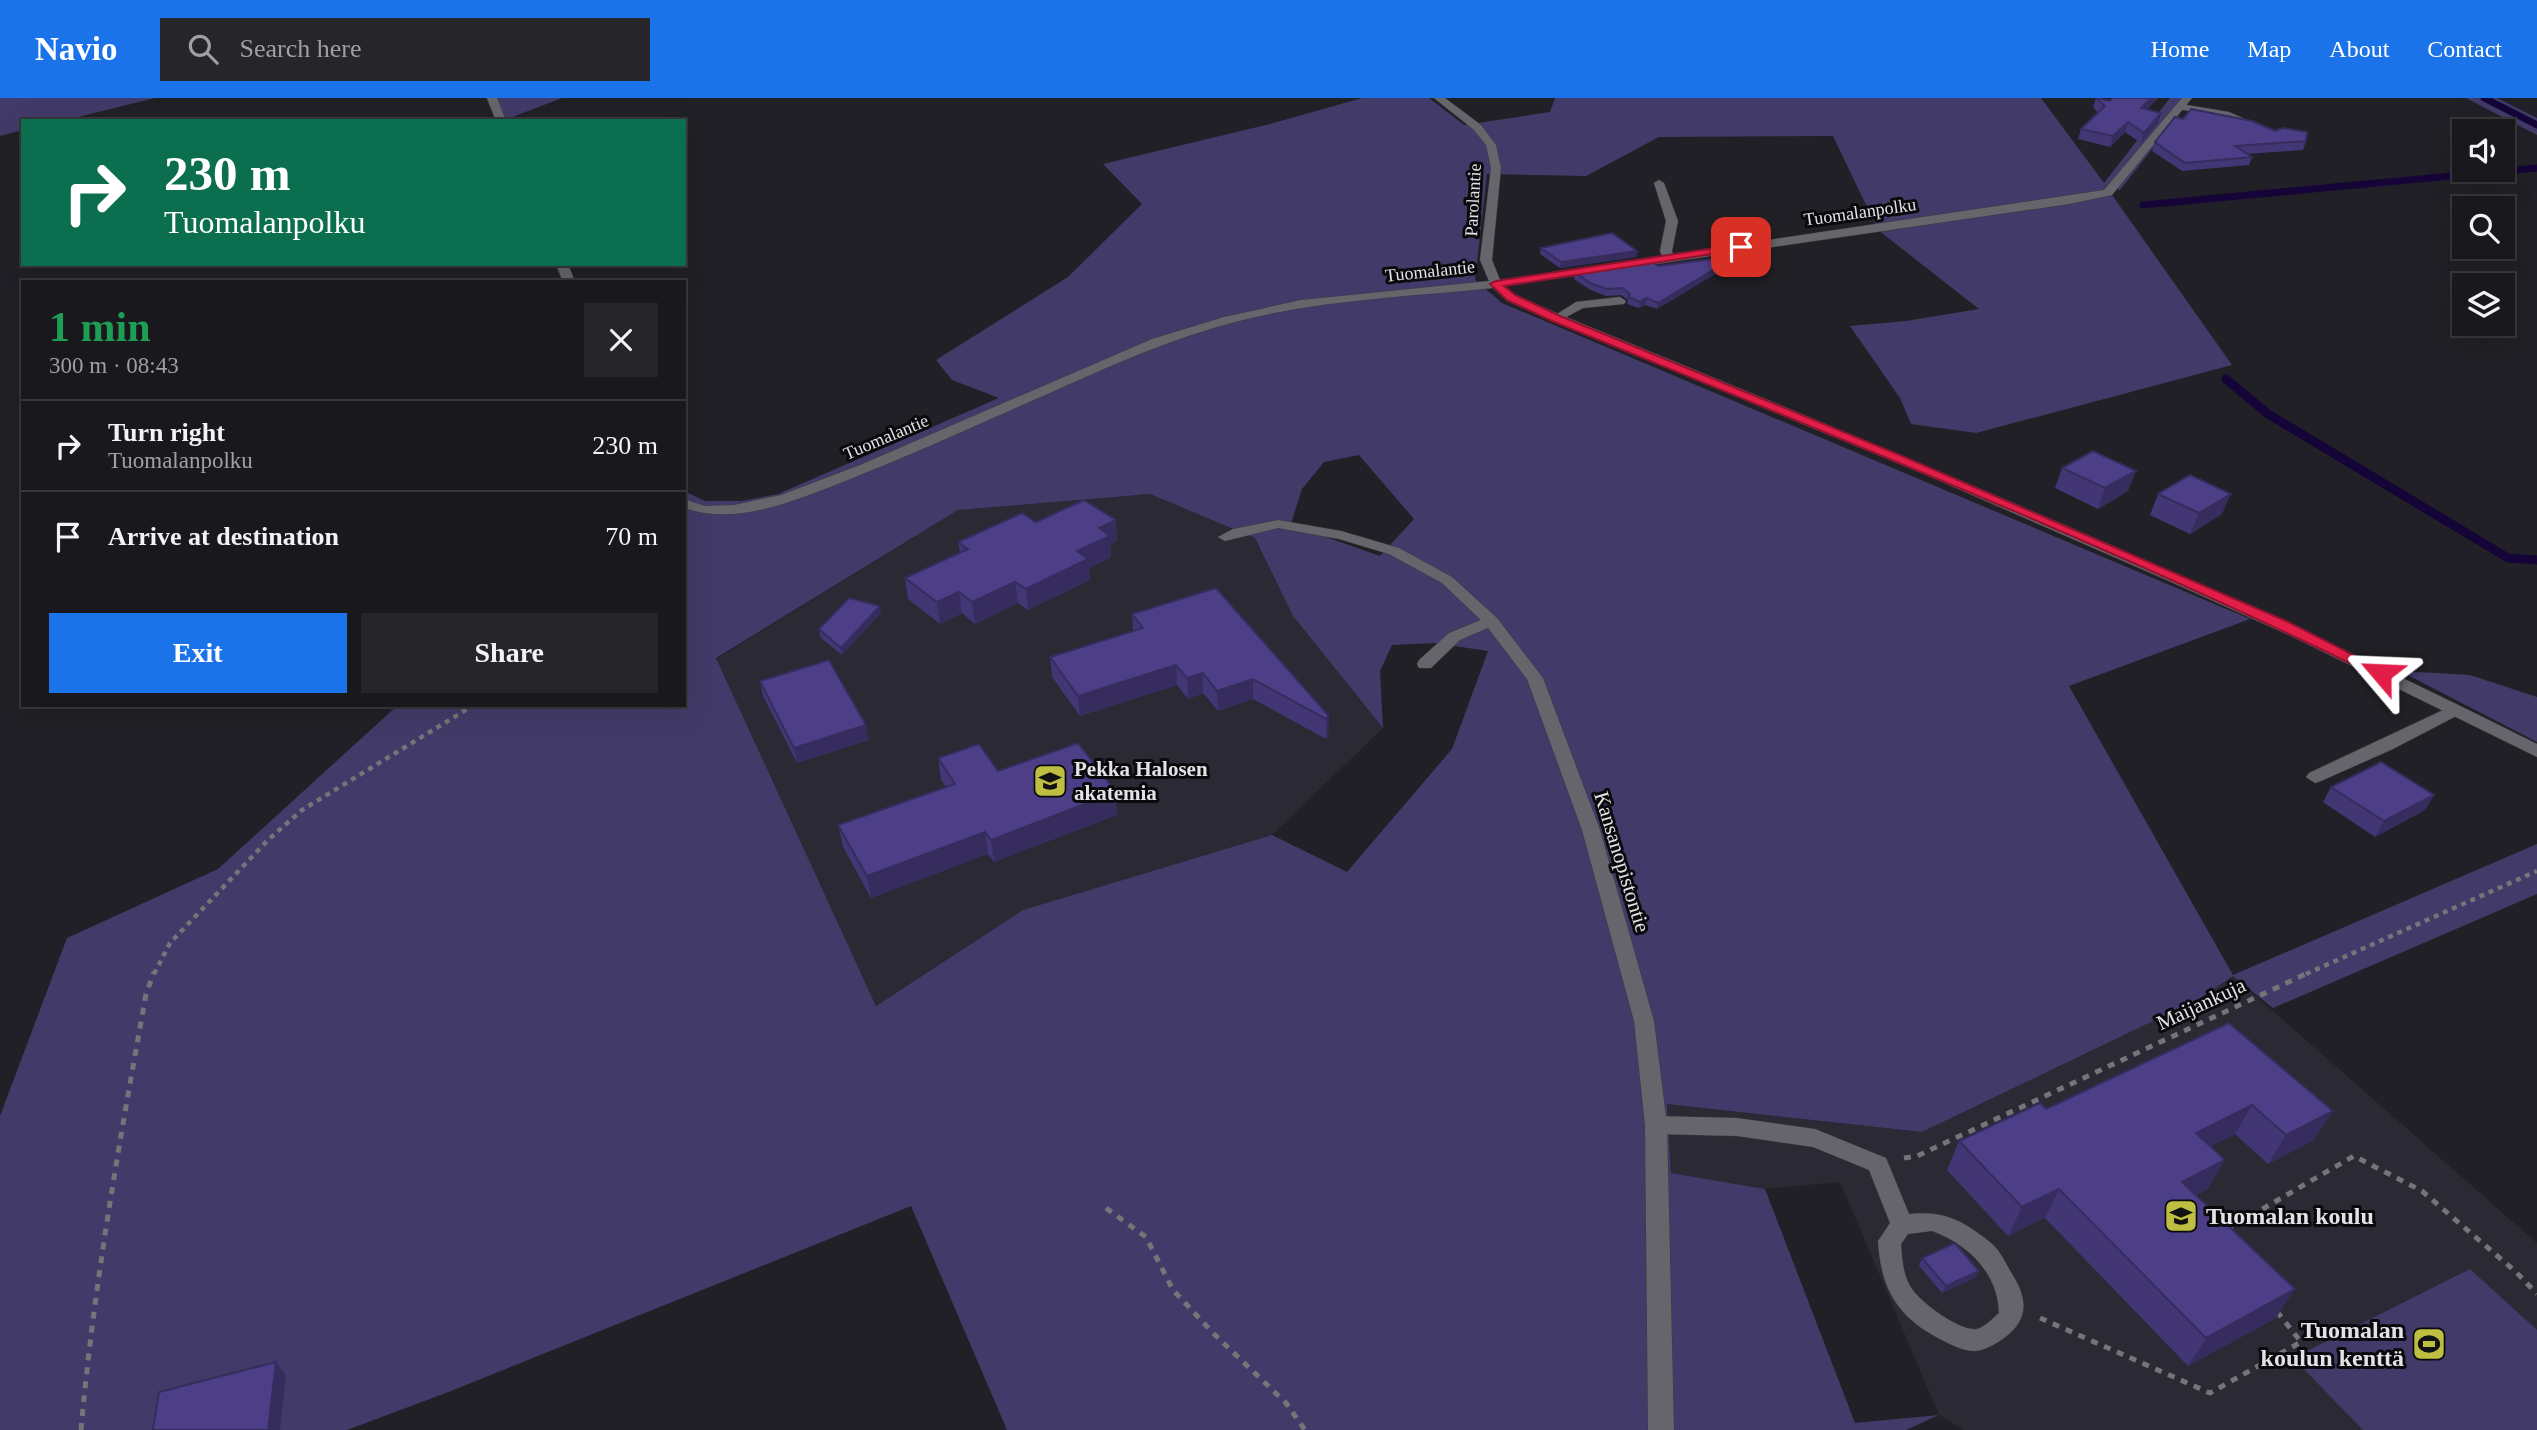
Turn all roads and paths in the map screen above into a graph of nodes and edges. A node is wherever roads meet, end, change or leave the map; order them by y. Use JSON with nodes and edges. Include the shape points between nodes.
{"nodes":[{"id":1,"x":492,"y":98,"type":"edge"},
{"id":2,"x":1439,"y":98,"type":"edge"},
{"id":3,"x":2184,"y":103,"type":"edge"},
{"id":4,"x":500,"y":119,"type":"edge"},
{"id":5,"x":2273,"y":134,"type":"edge"},
{"id":6,"x":1659,"y":183,"type":"dead end"},
{"id":7,"x":1668,"y":258,"type":"junction"},
{"id":8,"x":1496,"y":284,"type":"junction"},
{"id":9,"x":1620,"y":301,"type":"dead end"},
{"id":10,"x":1556,"y":318,"type":"junction"},
{"id":11,"x":686,"y":504,"type":"edge"},
{"id":12,"x":1226,"y":537,"type":"dead end"},
{"id":13,"x":1492,"y":621,"type":"junction"},
{"id":14,"x":1425,"y":664,"type":"dead end"},
{"id":15,"x":471,"y":707,"type":"edge"},
{"id":16,"x":2456,"y":709,"type":"junction"},
{"id":17,"x":2537,"y":751,"type":"edge"},
{"id":18,"x":2315,"y":777,"type":"dead end"},
{"id":19,"x":2537,"y":871,"type":"edge"},
{"id":20,"x":1656,"y":1125,"type":"junction"},
{"id":21,"x":1878,"y":1164,"type":"junction"},
{"id":22,"x":1106,"y":1208,"type":"dead end"},
{"id":23,"x":1902,"y":1225,"type":"junction"},
{"id":24,"x":2218,"y":1235,"type":"edge"},
{"id":25,"x":2537,"y":1294,"type":"edge"},
{"id":26,"x":2268,"y":1299,"type":"edge"},
{"id":27,"x":2011,"y":1305,"type":"junction"},
{"id":28,"x":81,"y":1430,"type":"edge"},
{"id":29,"x":1305,"y":1430,"type":"edge"},
{"id":30,"x":1661,"y":1430,"type":"edge"}],
"edges":[{"from":1,"to":4,"type":"street"},
{"from":2,"to":8,"type":"street","name":"Parolantie","via":[[1491,145],[1496,169],[1486,260]]},
{"from":3,"to":5,"type":"street","via":[[2245,119]]},
{"from":3,"to":7,"type":"street","name":"Tuomalanpolku","via":[[2108,193]]},
{"from":6,"to":7,"type":"street","via":[[1672,221]]},
{"from":7,"to":8,"type":"street","name":"Tuomalanpolku"},
{"from":8,"to":10,"type":"street","name":"Tuomalantie","via":[[1511,298]]},
{"from":8,"to":11,"type":"street","name":"Tuomalantie","via":[[1301,304],[1228,320],[1156,342],[785,499],[734,509],[704,510]]},
{"from":9,"to":10,"type":"street","via":[[1580,305]]},
{"from":10,"to":16,"type":"street","name":"Tuomalantie","via":[[1898,458],[2281,624]]},
{"from":12,"to":13,"type":"street","name":"Kansanopistontie","via":[[1278,524],[1341,535],[1394,551],[1447,580]]},
{"from":13,"to":14,"type":"street","via":[[1449,638]]},
{"from":13,"to":20,"type":"street","name":"Kansanopistontie","via":[[1535,678],[1591,830],[1644,1021]]},
{"from":15,"to":28,"type":"path","via":[[302,810],[170,943],[157,965],[146,994],[109,1196]]},
{"from":16,"to":17,"type":"street","name":"Tuomalantie"},
{"from":16,"to":18,"type":"street"},
{"from":19,"to":21,"type":"path","name":"Maijankuja","via":[[2231,1007],[1917,1156]]},
{"from":20,"to":21,"type":"street","via":[[1737,1127],[1815,1138]]},
{"from":20,"to":30,"type":"street","name":"Kansanopistontie"},
{"from":21,"to":23,"type":"street"},
{"from":22,"to":29,"type":"path","via":[[1146,1237],[1173,1290],[1286,1403]]},
{"from":23,"to":27,"type":"street","via":[[1932,1221],[1959,1231],[1987,1253],[2010,1291]]},
{"from":23,"to":27,"type":"street","via":[[1889,1241],[1890,1264],[1904,1298],[1947,1332],[1973,1340],[1993,1334],[2011,1317]]},
{"from":24,"to":25,"type":"path","via":[[2354,1156],[2422,1191]]},
{"from":26,"to":27,"type":"path","via":[[2301,1342],[2210,1393]]}]}
